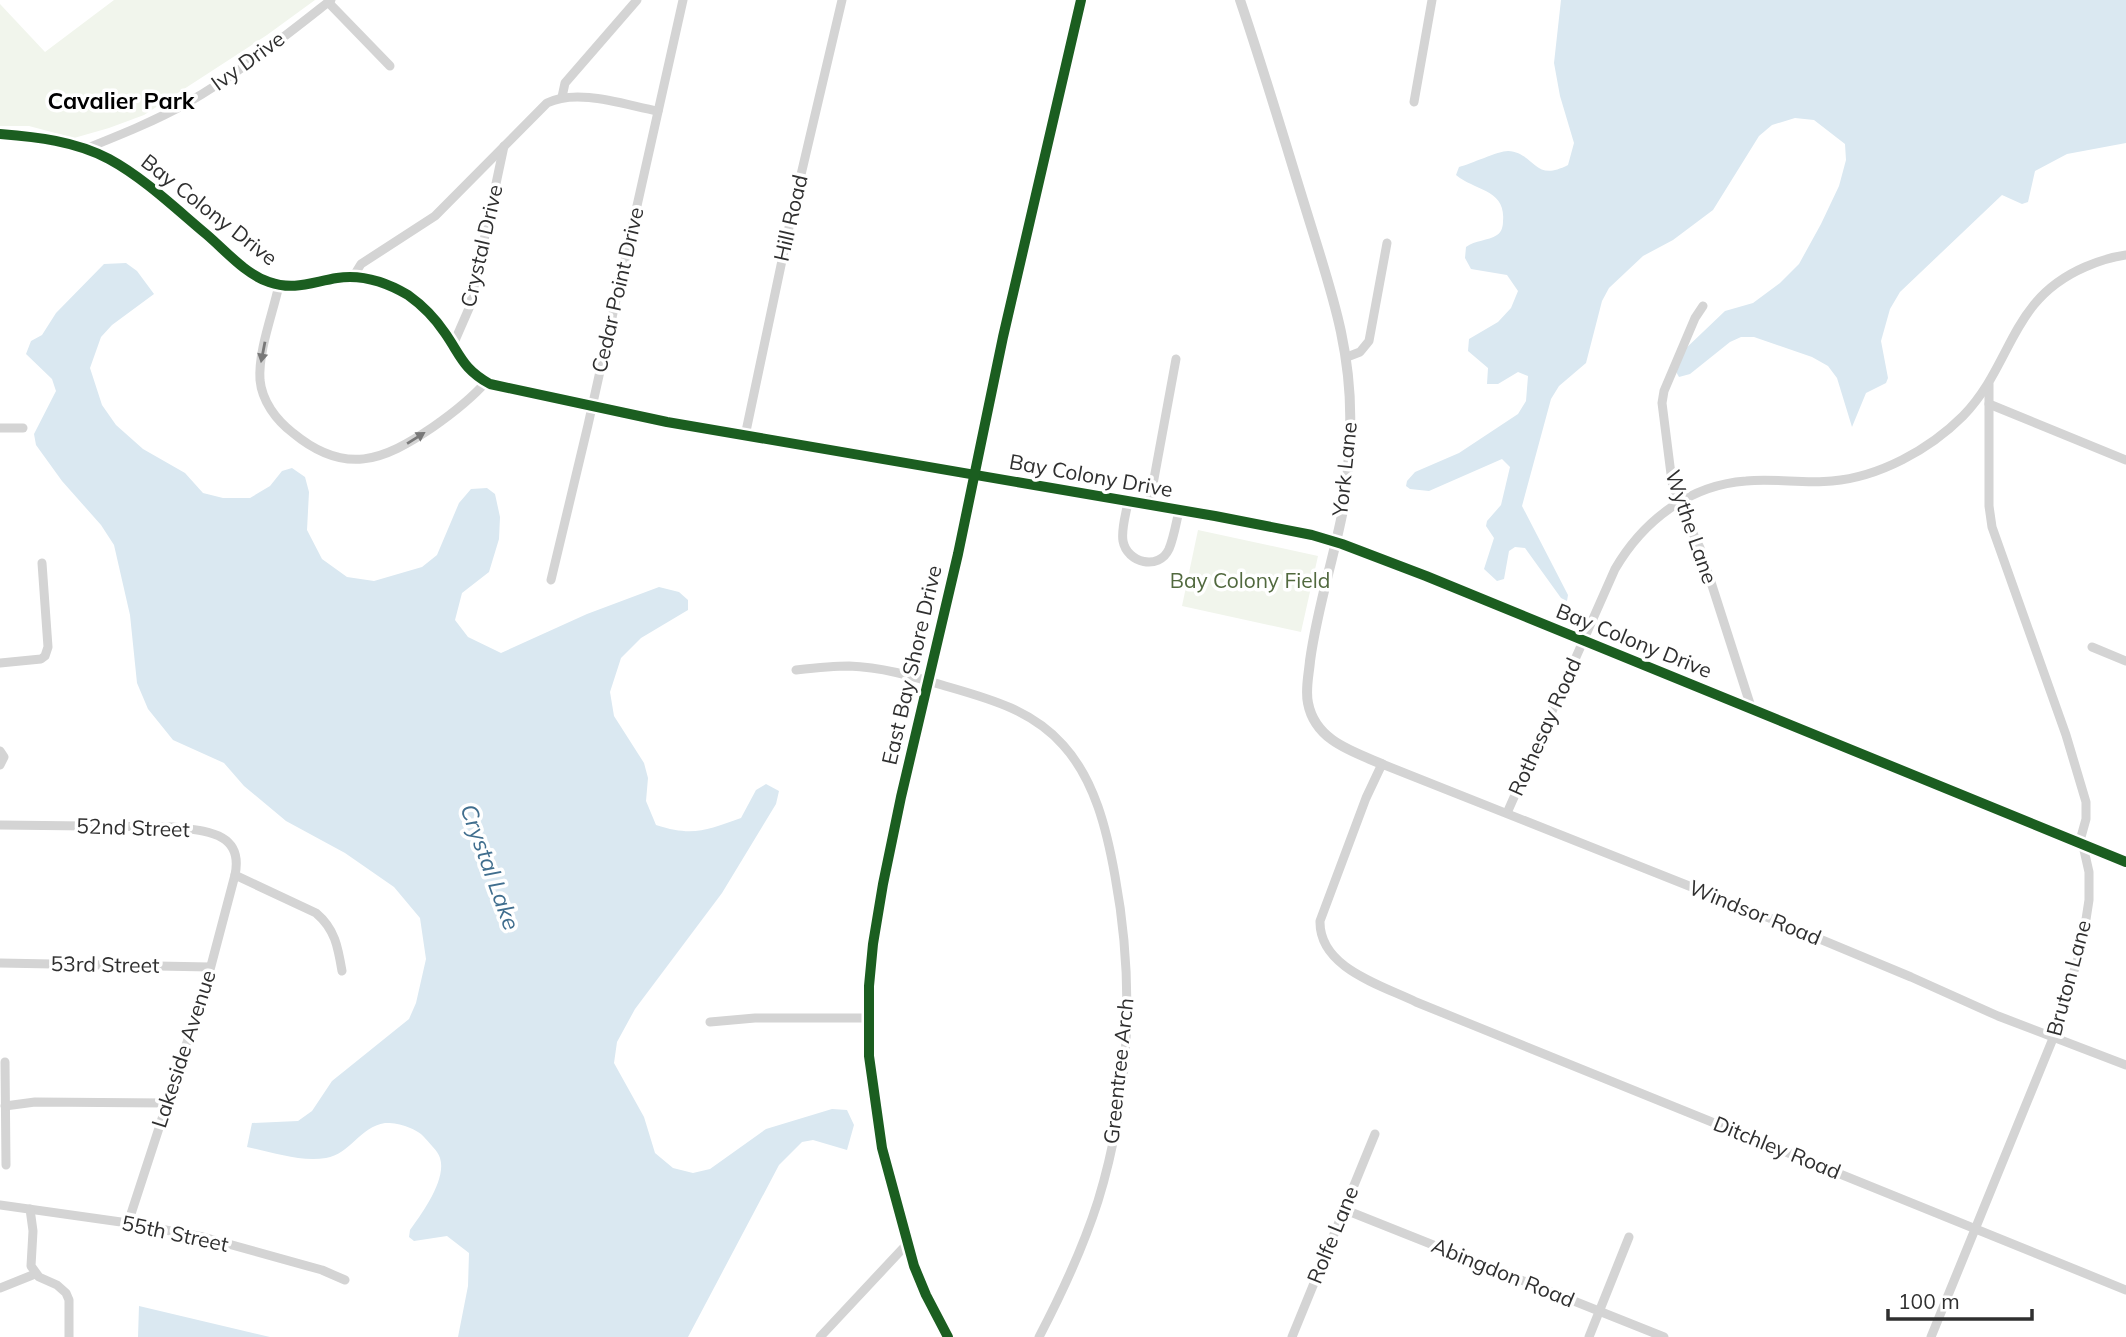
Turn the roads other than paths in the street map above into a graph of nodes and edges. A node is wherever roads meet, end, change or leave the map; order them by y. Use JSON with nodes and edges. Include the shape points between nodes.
{"nodes":[{"id":1,"x":637,"y":0,"type":"edge"},
{"id":2,"x":683,"y":0,"type":"edge"},
{"id":3,"x":842,"y":0,"type":"edge"},
{"id":4,"x":1081,"y":0,"type":"edge"},
{"id":5,"x":1240,"y":0,"type":"edge"},
{"id":6,"x":1432,"y":0,"type":"edge"},
{"id":7,"x":329,"y":1,"type":"edge"},
{"id":8,"x":390,"y":66,"type":"dead end"},
{"id":9,"x":562,"y":97,"type":"junction"},
{"id":10,"x":1414,"y":102,"type":"dead end"},
{"id":11,"x":658,"y":111,"type":"junction"},
{"id":12,"x":0,"y":134,"type":"edge"},
{"id":13,"x":505,"y":145,"type":"junction"},
{"id":14,"x":85,"y":149,"type":"junction"},
{"id":15,"x":1387,"y":243,"type":"dead end"},
{"id":16,"x":2126,"y":255,"type":"edge"},
{"id":17,"x":353,"y":277,"type":"junction"},
{"id":18,"x":279,"y":285,"type":"junction"},
{"id":19,"x":1703,"y":306,"type":"dead end"},
{"id":20,"x":453,"y":345,"type":"junction"},
{"id":21,"x":1347,"y":357,"type":"junction"},
{"id":22,"x":1176,"y":359,"type":"dead end"},
{"id":23,"x":486,"y":382,"type":"junction"},
{"id":24,"x":1989,"y":384,"type":"junction"},
{"id":25,"x":1989,"y":404,"type":"junction"},
{"id":26,"x":592,"y":406,"type":"junction"},
{"id":27,"x":0,"y":428,"type":"edge"},
{"id":28,"x":23,"y":428,"type":"dead end"},
{"id":29,"x":745,"y":436,"type":"junction"},
{"id":30,"x":2126,"y":460,"type":"edge"},
{"id":31,"x":975,"y":475,"type":"junction"},
{"id":32,"x":1128,"y":502,"type":"junction"},
{"id":33,"x":1678,"y":502,"type":"junction"},
{"id":34,"x":1149,"y":506,"type":"junction"},
{"id":35,"x":1179,"y":510,"type":"junction"},
{"id":36,"x":1335,"y":542,"type":"junction"},
{"id":37,"x":42,"y":563,"type":"dead end"},
{"id":38,"x":551,"y":580,"type":"dead end"},
{"id":39,"x":1583,"y":641,"type":"junction"},
{"id":40,"x":2092,"y":647,"type":"dead end"},
{"id":41,"x":2126,"y":661,"type":"edge"},
{"id":42,"x":0,"y":663,"type":"edge"},
{"id":43,"x":796,"y":670,"type":"dead end"},
{"id":44,"x":929,"y":681,"type":"junction"},
{"id":45,"x":1752,"y":710,"type":"junction"},
{"id":46,"x":0,"y":751,"type":"edge"},
{"id":47,"x":1382,"y":764,"type":"junction"},
{"id":48,"x":0,"y":765,"type":"edge"},
{"id":49,"x":1507,"y":813,"type":"junction"},
{"id":50,"x":0,"y":825,"type":"edge"},
{"id":51,"x":2083,"y":844,"type":"junction"},
{"id":52,"x":2126,"y":862,"type":"edge"},
{"id":53,"x":235,"y":875,"type":"junction"},
{"id":54,"x":0,"y":963,"type":"edge"},
{"id":55,"x":211,"y":967,"type":"junction"},
{"id":56,"x":342,"y":971,"type":"dead end"},
{"id":57,"x":869,"y":1018,"type":"junction"},
{"id":58,"x":710,"y":1022,"type":"dead end"},
{"id":59,"x":2054,"y":1036,"type":"junction"},
{"id":60,"x":5,"y":1062,"type":"dead end"},
{"id":61,"x":2126,"y":1065,"type":"edge"},
{"id":62,"x":166,"y":1103,"type":"junction"},
{"id":63,"x":5,"y":1106,"type":"junction"},
{"id":64,"x":1375,"y":1134,"type":"dead end"},
{"id":65,"x":6,"y":1165,"type":"dead end"},
{"id":66,"x":0,"y":1205,"type":"edge"},
{"id":67,"x":30,"y":1209,"type":"junction"},
{"id":68,"x":1343,"y":1209,"type":"junction"},
{"id":69,"x":128,"y":1223,"type":"junction"},
{"id":70,"x":1975,"y":1229,"type":"junction"},
{"id":71,"x":1629,"y":1237,"type":"dead end"},
{"id":72,"x":907,"y":1244,"type":"junction"},
{"id":73,"x":35,"y":1274,"type":"junction"},
{"id":74,"x":345,"y":1280,"type":"dead end"},
{"id":75,"x":0,"y":1288,"type":"edge"},
{"id":76,"x":2126,"y":1290,"type":"edge"},
{"id":77,"x":1599,"y":1311,"type":"junction"},
{"id":78,"x":69,"y":1337,"type":"edge"},
{"id":79,"x":820,"y":1337,"type":"edge"},
{"id":80,"x":948,"y":1337,"type":"edge"},
{"id":81,"x":1039,"y":1337,"type":"edge"},
{"id":82,"x":1292,"y":1337,"type":"edge"},
{"id":83,"x":1589,"y":1337,"type":"edge"},
{"id":84,"x":1664,"y":1337,"type":"edge"},
{"id":85,"x":1931,"y":1337,"type":"edge"}],
"edges":[{"from":1,"to":9,"type":"street","via":[[565,83]]},
{"from":2,"to":11,"type":"street","name":"Cedar Point Drive"},
{"from":3,"to":29,"type":"street","name":"Hill Road"},
{"from":4,"to":31,"type":"street","name":"East Bay Shore Drive"},
{"from":5,"to":21,"type":"street","name":"York Lane","via":[[1327,276]]},
{"from":6,"to":10,"type":"street"},
{"from":7,"to":8,"type":"street"},
{"from":7,"to":14,"type":"street","name":"Ivy Drive","via":[[230,77],[153,121]]},
{"from":9,"to":11,"type":"street"},
{"from":9,"to":13,"type":"street","via":[[538,110]]},
{"from":11,"to":26,"type":"street","name":"Cedar Point Drive"},
{"from":12,"to":14,"type":"street","name":"Bay Colony Drive"},
{"from":13,"to":17,"type":"street","via":[[435,216],[360,264]]},
{"from":13,"to":20,"type":"street","name":"Crystal Drive","via":[[470,306]]},
{"from":14,"to":18,"type":"street","name":"Bay Colony Drive","via":[[124,168],[247,269]]},
{"from":15,"to":21,"type":"street","via":[[1369,341],[1360,352]]},
{"from":16,"to":24,"type":"street","name":"Rothesay Road","via":[[2078,271],[2048,290],[2024,317]]},
{"from":17,"to":18,"type":"street","name":"Bay Colony Drive","via":[[296,287]]},
{"from":17,"to":20,"type":"street","name":"Bay Colony Drive","via":[[383,282],[410,297],[434,318]]},
{"from":18,"to":23,"type":"street","one_way":true,"via":[[265,343],[260,381],[263,395],[288,430],[314,448],[341,458],[373,459],[413,440],[459,409]]},
{"from":19,"to":33,"type":"street","name":"Wythe Lane","via":[[1662,402]]},
{"from":20,"to":23,"type":"street","name":"Bay Colony Drive","via":[[465,366]]},
{"from":21,"to":36,"type":"street","name":"York Lane","via":[[1349,466]]},
{"from":22,"to":34,"type":"street"},
{"from":23,"to":26,"type":"street","name":"Bay Colony Drive"},
{"from":24,"to":25,"type":"street","name":"Bruton Lane"},
{"from":24,"to":33,"type":"street","name":"Rothesay Road","via":[[1962,417],[1924,447],[1873,471],[1831,482],[1744,481]]},
{"from":25,"to":30,"type":"street"},
{"from":25,"to":51,"type":"street","name":"Bruton Lane","via":[[1992,527],[2086,802]]},
{"from":26,"to":29,"type":"street","name":"Bay Colony Drive"},
{"from":26,"to":38,"type":"street","name":"Cedar Point Drive"},
{"from":27,"to":28,"type":"street"},
{"from":29,"to":31,"type":"street","name":"Bay Colony Drive"},
{"from":31,"to":32,"type":"street","name":"Bay Colony Drive"},
{"from":31,"to":44,"type":"street","name":"East Bay Shore Drive"},
{"from":32,"to":34,"type":"street","name":"Bay Colony Drive"},
{"from":32,"to":35,"type":"street","via":[[1124,544],[1131,556],[1145,562],[1159,560],[1169,549]]},
{"from":33,"to":39,"type":"street","name":"Rothesay Road","via":[[1624,553]]},
{"from":33,"to":45,"type":"street","name":"Wythe Lane","via":[[1700,548]]},
{"from":34,"to":35,"type":"street","name":"Bay Colony Drive"},
{"from":35,"to":36,"type":"street","name":"Bay Colony Drive"},
{"from":36,"to":39,"type":"street","name":"Bay Colony Drive"},
{"from":36,"to":47,"type":"street","name":"York Lane","via":[[1313,642],[1308,702],[1315,722],[1330,739]]},
{"from":37,"to":42,"type":"street","via":[[46,656]]},
{"from":39,"to":45,"type":"street","name":"Bay Colony Drive"},
{"from":39,"to":49,"type":"street","name":"Rothesay Road"},
{"from":40,"to":41,"type":"street"},
{"from":43,"to":44,"type":"street","name":"Greentree Arch","via":[[849,666]]},
{"from":44,"to":57,"type":"street","name":"East Bay Shore Drive","via":[[883,884],[873,944]]},
{"from":44,"to":81,"type":"street","name":"Greentree Arch","via":[[1011,706],[1047,729],[1063,746],[1095,799],[1118,893],[1128,1010],[1113,1141],[1083,1243]]},
{"from":45,"to":51,"type":"street","name":"Bay Colony Drive"},
{"from":46,"to":48,"type":"street","via":[[4,758]]},
{"from":47,"to":49,"type":"street","name":"Windsor Road"},
{"from":47,"to":70,"type":"street","name":"Ditchley Road","via":[[1323,912],[1320,930],[1326,946],[1344,965],[1427,1007]]},
{"from":49,"to":59,"type":"street","name":"Windsor Road"},
{"from":50,"to":53,"type":"street","name":"52nd Street","via":[[174,827],[219,834],[237,857]]},
{"from":51,"to":52,"type":"street","name":"Bay Colony Drive"},
{"from":51,"to":59,"type":"street","name":"Bruton Lane","via":[[2089,872],[2086,925]]},
{"from":53,"to":55,"type":"street","name":"Lakeside Avenue"},
{"from":53,"to":56,"type":"street","via":[[324,920],[336,939]]},
{"from":54,"to":55,"type":"street","name":"53rd Street"},
{"from":55,"to":62,"type":"street","name":"Lakeside Avenue"},
{"from":57,"to":58,"type":"street"},
{"from":57,"to":72,"type":"street","name":"East Bay Shore Drive","via":[[869,1056],[882,1148]]},
{"from":59,"to":61,"type":"street","name":"Windsor Road"},
{"from":59,"to":70,"type":"street","name":"Bruton Lane"},
{"from":60,"to":63,"type":"street"},
{"from":62,"to":63,"type":"street"},
{"from":62,"to":69,"type":"street","name":"Lakeside Avenue"},
{"from":63,"to":65,"type":"street"},
{"from":64,"to":68,"type":"street","name":"Rolfe Lane"},
{"from":66,"to":67,"type":"street","name":"55th Street"},
{"from":67,"to":69,"type":"street","name":"55th Street"},
{"from":67,"to":73,"type":"street"},
{"from":68,"to":77,"type":"street","name":"Abingdon Road"},
{"from":68,"to":82,"type":"street","name":"Rolfe Lane"},
{"from":69,"to":74,"type":"street","name":"55th Street","via":[[203,1237]]},
{"from":70,"to":76,"type":"street","name":"Ditchley Road"},
{"from":70,"to":85,"type":"street","name":"Bruton Lane"},
{"from":71,"to":77,"type":"street"},
{"from":72,"to":79,"type":"street"},
{"from":72,"to":80,"type":"street","name":"East Bay Shore Drive"},
{"from":73,"to":75,"type":"street"},
{"from":73,"to":78,"type":"street","via":[[66,1293]]},
{"from":77,"to":83,"type":"street"},
{"from":77,"to":84,"type":"street","name":"Abingdon Road"}]}
